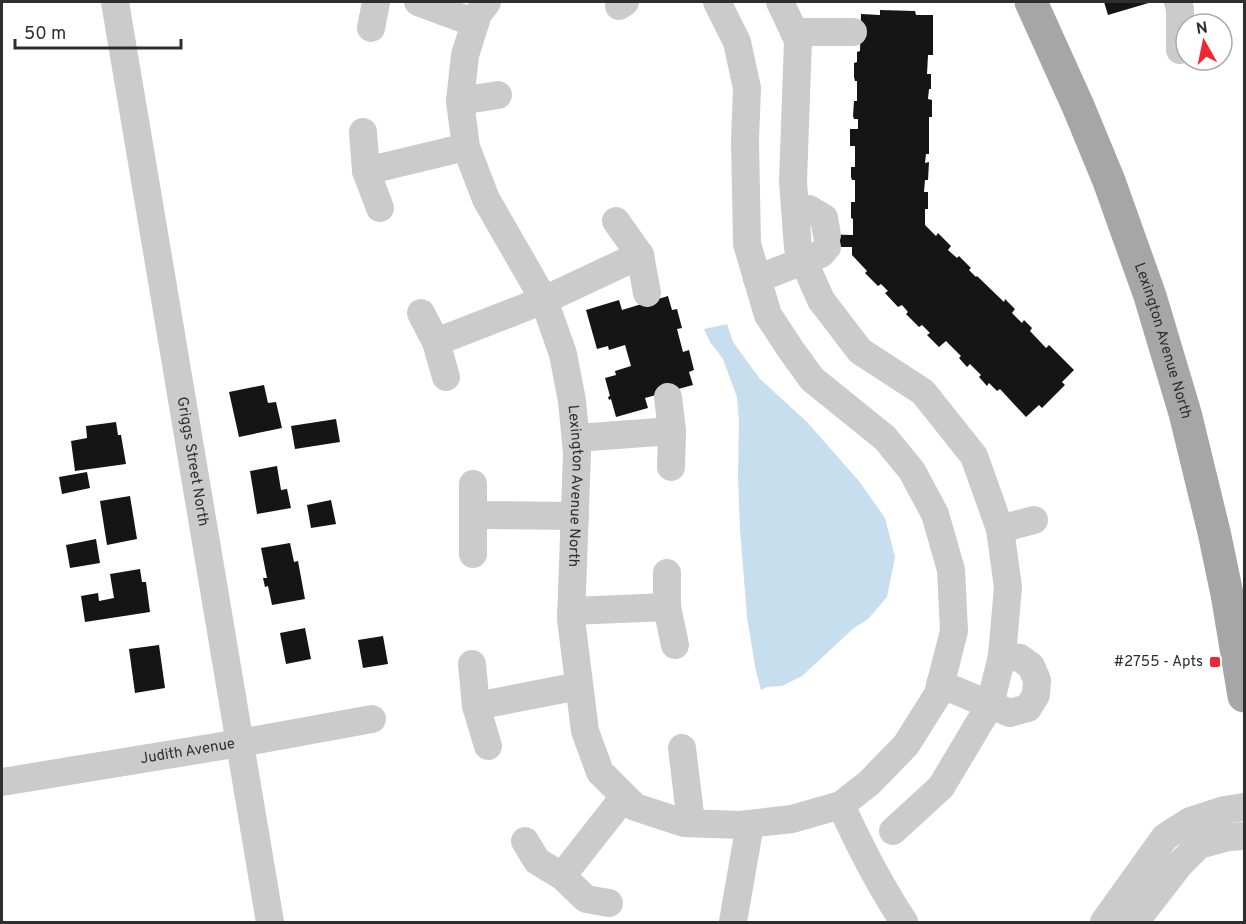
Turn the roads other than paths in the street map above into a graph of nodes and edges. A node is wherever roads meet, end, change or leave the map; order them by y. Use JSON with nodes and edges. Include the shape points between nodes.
{"nodes":[{"id":1,"x":115,"y":2,"type":"edge"},
{"id":2,"x":418,"y":2,"type":"edge"},
{"id":3,"x":717,"y":2,"type":"edge"},
{"id":4,"x":780,"y":2,"type":"edge"},
{"id":5,"x":1031,"y":2,"type":"edge"},
{"id":6,"x":481,"y":12,"type":"edge"},
{"id":7,"x":794,"y":32,"type":"junction"},
{"id":8,"x":853,"y":32,"type":"dead end"},
{"id":9,"x":498,"y":95,"type":"dead end"},
{"id":10,"x":460,"y":101,"type":"junction"},
{"id":11,"x":363,"y":132,"type":"dead end"},
{"id":12,"x":466,"y":147,"type":"junction"},
{"id":13,"x":366,"y":171,"type":"junction"},
{"id":14,"x":380,"y":208,"type":"dead end"},
{"id":15,"x":616,"y":221,"type":"dead end"},
{"id":16,"x":819,"y":248,"type":"junction"},
{"id":17,"x":640,"y":255,"type":"junction"},
{"id":18,"x":757,"y":279,"type":"junction"},
{"id":19,"x":647,"y":293,"type":"dead end"},
{"id":20,"x":544,"y":300,"type":"junction"},
{"id":21,"x":421,"y":313,"type":"dead end"},
{"id":22,"x":436,"y":342,"type":"junction"},
{"id":23,"x":446,"y":377,"type":"dead end"},
{"id":24,"x":668,"y":396,"type":"dead end"},
{"id":25,"x":672,"y":431,"type":"junction"},
{"id":26,"x":576,"y":438,"type":"junction"},
{"id":27,"x":671,"y":466,"type":"dead end"},
{"id":28,"x":473,"y":484,"type":"dead end"},
{"id":29,"x":473,"y":515,"type":"junction"},
{"id":30,"x":575,"y":516,"type":"junction"},
{"id":31,"x":1034,"y":519,"type":"dead end"},
{"id":32,"x":1000,"y":529,"type":"junction"},
{"id":33,"x":473,"y":554,"type":"dead end"},
{"id":34,"x":668,"y":573,"type":"dead end"},
{"id":35,"x":668,"y":606,"type":"junction"},
{"id":36,"x":572,"y":611,"type":"junction"},
{"id":37,"x":675,"y":645,"type":"dead end"},
{"id":38,"x":1002,"y":656,"type":"junction"},
{"id":39,"x":472,"y":664,"type":"dead end"},
{"id":40,"x":940,"y":684,"type":"junction"},
{"id":41,"x":579,"y":686,"type":"junction"},
{"id":42,"x":1245,"y":696,"type":"edge"},
{"id":43,"x":990,"y":705,"type":"junction"},
{"id":44,"x":476,"y":706,"type":"junction"},
{"id":45,"x":372,"y":719,"type":"dead end"},
{"id":46,"x":240,"y":743,"type":"junction"},
{"id":47,"x":488,"y":746,"type":"dead end"},
{"id":48,"x":682,"y":748,"type":"dead end"},
{"id":49,"x":2,"y":782,"type":"edge"},
{"id":50,"x":624,"y":797,"type":"junction"},
{"id":51,"x":841,"y":805,"type":"junction"},
{"id":52,"x":1245,"y":807,"type":"edge"},
{"id":53,"x":691,"y":823,"type":"junction"},
{"id":54,"x":750,"y":824,"type":"junction"},
{"id":55,"x":893,"y":831,"type":"dead end"},
{"id":56,"x":1245,"y":836,"type":"edge"},
{"id":57,"x":525,"y":841,"type":"dead end"},
{"id":58,"x":562,"y":876,"type":"junction"},
{"id":59,"x":609,"y":903,"type":"dead end"},
{"id":60,"x":270,"y":922,"type":"edge"},
{"id":61,"x":733,"y":922,"type":"edge"},
{"id":62,"x":904,"y":922,"type":"edge"},
{"id":63,"x":1104,"y":922,"type":"edge"},
{"id":64,"x":1135,"y":922,"type":"edge"}],
"edges":[{"from":1,"to":46,"type":"street","name":"Griggs Street North"},
{"from":2,"to":6,"type":"street"},
{"from":3,"to":18,"type":"street","name":"Lexington Avenue North","via":[[737,42],[747,88],[747,244]]},
{"from":4,"to":7,"type":"street"},
{"from":5,"to":42,"type":"main road","name":"Lexington Avenue North","via":[[1109,181],[1150,296],[1185,413],[1214,532]]},
{"from":6,"to":10,"type":"street","name":"Lexington Avenue North","via":[[465,55]]},
{"from":7,"to":8,"type":"street"},
{"from":7,"to":16,"type":"street","via":[[798,40],[793,182],[798,248]]},
{"from":9,"to":10,"type":"street"},
{"from":10,"to":12,"type":"street","name":"Lexington Avenue North"},
{"from":11,"to":13,"type":"street"},
{"from":12,"to":13,"type":"street"},
{"from":12,"to":20,"type":"street","name":"Lexington Avenue North","via":[[486,199]]},
{"from":13,"to":14,"type":"street"},
{"from":15,"to":17,"type":"street"},
{"from":16,"to":18,"type":"street"},
{"from":16,"to":32,"type":"street","via":[[821,300],[860,351],[923,393],[975,456]]},
{"from":17,"to":19,"type":"street"},
{"from":17,"to":20,"type":"street"},
{"from":18,"to":40,"type":"street","name":"Lexington Avenue North","via":[[768,315],[812,379],[885,438],[912,471],[935,514],[951,570],[954,631]]},
{"from":20,"to":22,"type":"street"},
{"from":20,"to":26,"type":"street","name":"Lexington Avenue North","via":[[563,354]]},
{"from":21,"to":22,"type":"street"},
{"from":22,"to":23,"type":"street"},
{"from":24,"to":25,"type":"street"},
{"from":25,"to":26,"type":"street"},
{"from":25,"to":27,"type":"street"},
{"from":26,"to":30,"type":"street","name":"Lexington Avenue North"},
{"from":28,"to":29,"type":"street"},
{"from":29,"to":30,"type":"street"},
{"from":29,"to":33,"type":"street"},
{"from":30,"to":36,"type":"street","name":"Lexington Avenue North"},
{"from":31,"to":32,"type":"street"},
{"from":32,"to":38,"type":"street","via":[[1008,587]]},
{"from":34,"to":35,"type":"street"},
{"from":35,"to":36,"type":"street"},
{"from":35,"to":37,"type":"street"},
{"from":36,"to":41,"type":"street","name":"Lexington Avenue North"},
{"from":38,"to":43,"type":"street"},
{"from":38,"to":43,"type":"street","via":[[1020,658],[1031,666],[1037,680],[1036,696],[1028,708],[1010,713]]},
{"from":39,"to":44,"type":"street"},
{"from":40,"to":43,"type":"street"},
{"from":40,"to":51,"type":"street","name":"Lexington Avenue North","via":[[938,694],[906,745]]},
{"from":41,"to":44,"type":"street"},
{"from":41,"to":50,"type":"street","name":"Lexington Avenue North","via":[[585,731],[600,772]]},
{"from":43,"to":55,"type":"street","via":[[941,787]]},
{"from":44,"to":47,"type":"street"},
{"from":45,"to":46,"type":"street","name":"Judith Avenue"},
{"from":46,"to":49,"type":"street","name":"Judith Avenue"},
{"from":46,"to":60,"type":"street","name":"Griggs Street North"},
{"from":48,"to":53,"type":"street"},
{"from":50,"to":53,"type":"street","name":"Lexington Avenue North","via":[[635,807]]},
{"from":50,"to":58,"type":"street"},
{"from":51,"to":54,"type":"street","name":"Lexington Avenue North","via":[[792,819]]},
{"from":51,"to":62,"type":"street","via":[[860,848]]},
{"from":52,"to":63,"type":"street","via":[[1190,821],[1165,837]]},
{"from":53,"to":54,"type":"street","name":"Lexington Avenue North"},
{"from":54,"to":61,"type":"street"},
{"from":56,"to":64,"type":"street","via":[[1199,845]]},
{"from":57,"to":58,"type":"street","via":[[537,861]]},
{"from":58,"to":59,"type":"street","via":[[586,899]]}]}
